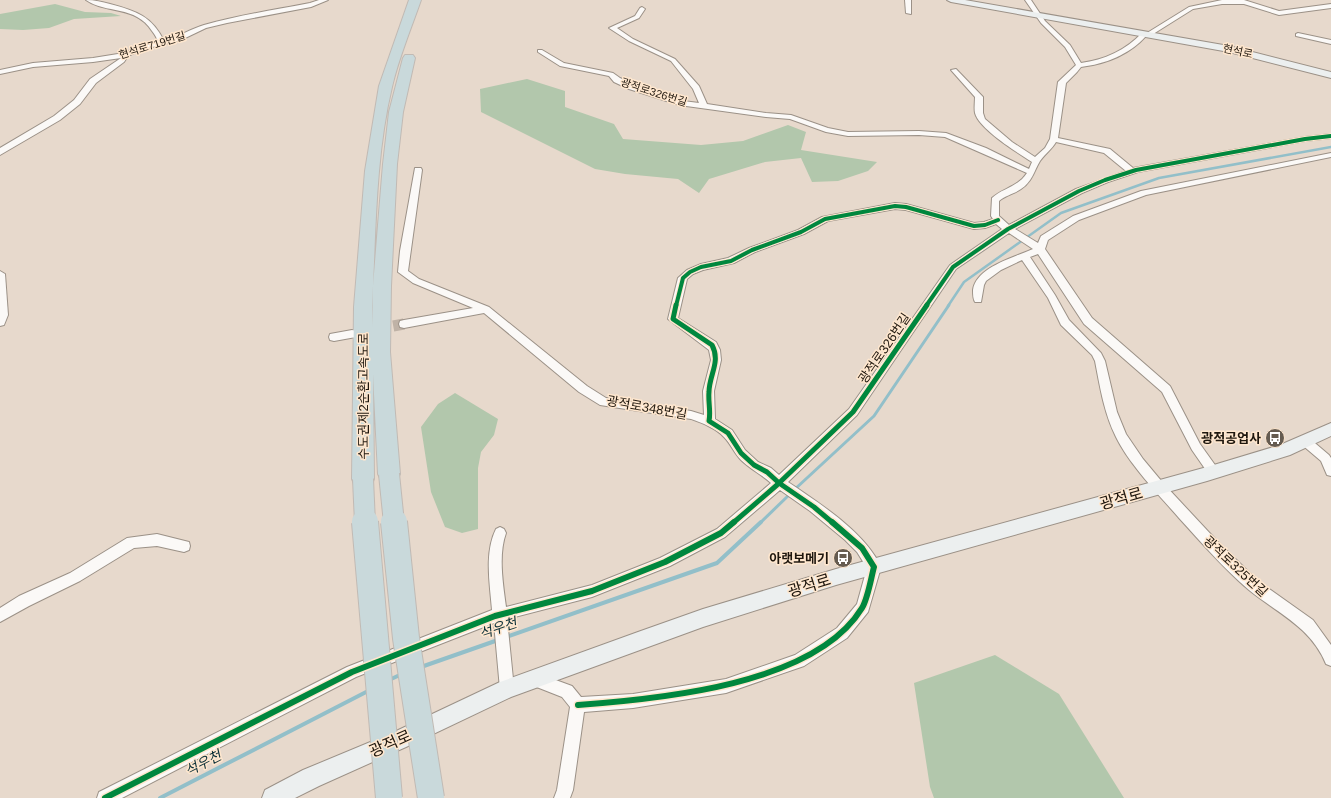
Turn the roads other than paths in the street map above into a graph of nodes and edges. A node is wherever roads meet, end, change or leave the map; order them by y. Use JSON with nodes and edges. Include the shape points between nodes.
{"nodes":[{"id":1,"x":89,"y":0,"type":"edge"},
{"id":2,"x":324,"y":0,"type":"edge"},
{"id":3,"x":415,"y":0,"type":"edge"},
{"id":4,"x":424,"y":0,"type":"edge"},
{"id":5,"x":908,"y":0,"type":"edge"},
{"id":6,"x":951,"y":0,"type":"edge"},
{"id":7,"x":1028,"y":0,"type":"edge"},
{"id":8,"x":1331,"y":6,"type":"edge"},
{"id":9,"x":642,"y":9,"type":"dead end"},
{"id":10,"x":909,"y":13,"type":"dead end"},
{"id":11,"x":1039,"y":16,"type":"junction"},
{"id":12,"x":1146,"y":34,"type":"junction"},
{"id":13,"x":1298,"y":35,"type":"dead end"},
{"id":14,"x":1331,"y":42,"type":"edge"},
{"id":15,"x":161,"y":43,"type":"junction"},
{"id":16,"x":540,"y":51,"type":"dead end"},
{"id":17,"x":404,"y":53,"type":"junction"},
{"id":18,"x":126,"y":54,"type":"junction"},
{"id":19,"x":1079,"y":65,"type":"junction"},
{"id":20,"x":954,"y":70,"type":"dead end"},
{"id":21,"x":0,"y":72,"type":"edge"},
{"id":22,"x":1331,"y":75,"type":"edge"},
{"id":23,"x":704,"y":105,"type":"junction"},
{"id":24,"x":1331,"y":136,"type":"edge"},
{"id":25,"x":1054,"y":139,"type":"junction"},
{"id":26,"x":0,"y":153,"type":"edge"},
{"id":27,"x":1331,"y":155,"type":"edge"},
{"id":28,"x":1036,"y":160,"type":"junction"},
{"id":29,"x":418,"y":170,"type":"dead end"},
{"id":30,"x":1131,"y":171,"type":"junction"},
{"id":31,"x":1030,"y":172,"type":"junction"},
{"id":32,"x":998,"y":220,"type":"junction"},
{"id":33,"x":1008,"y":229,"type":"junction"},
{"id":34,"x":1038,"y":247,"type":"junction"},
{"id":35,"x":1025,"y":256,"type":"junction"},
{"id":36,"x":0,"y":274,"type":"edge"},
{"id":37,"x":978,"y":300,"type":"dead end"},
{"id":38,"x":486,"y":309,"type":"junction"},
{"id":39,"x":0,"y":322,"type":"edge"},
{"id":40,"x":404,"y":324,"type":"tunnel mouth"},
{"id":41,"x":352,"y":334,"type":"dead end"},
{"id":42,"x":334,"y":337,"type":"dead end"},
{"id":43,"x":709,"y":421,"type":"junction"},
{"id":44,"x":1331,"y":428,"type":"edge"},
{"id":45,"x":1305,"y":441,"type":"junction"},
{"id":46,"x":1331,"y":471,"type":"edge"},
{"id":47,"x":1210,"y":473,"type":"junction"},
{"id":48,"x":779,"y":483,"type":"junction"},
{"id":49,"x":1162,"y":487,"type":"junction"},
{"id":50,"x":500,"y":533,"type":"dead end"},
{"id":51,"x":184,"y":546,"type":"dead end"},
{"id":52,"x":874,"y":567,"type":"junction"},
{"id":53,"x":500,"y":614,"type":"junction"},
{"id":54,"x":0,"y":616,"type":"edge"},
{"id":55,"x":1331,"y":657,"type":"edge"},
{"id":56,"x":533,"y":679,"type":"junction"},
{"id":57,"x":507,"y":688,"type":"junction"},
{"id":58,"x":578,"y":705,"type":"junction"},
{"id":59,"x":105,"y":798,"type":"edge"},
{"id":60,"x":273,"y":798,"type":"edge"},
{"id":61,"x":389,"y":798,"type":"edge"},
{"id":62,"x":431,"y":798,"type":"edge"},
{"id":63,"x":562,"y":798,"type":"edge"}],
"edges":[{"from":1,"to":15,"type":"street","via":[[143,18],[155,31]]},
{"from":2,"to":15,"type":"street","name":"현석로719번길","via":[[311,5],[226,21]]},
{"from":3,"to":17,"type":"highway","name":"수도권제2순환고속도로"},
{"from":4,"to":17,"type":"highway","name":"수도권제2순환고속도로"},
{"from":5,"to":10,"type":"street"},
{"from":6,"to":11,"type":"main road","name":"현석로"},
{"from":7,"to":11,"type":"street"},
{"from":8,"to":12,"type":"street","via":[[1279,13],[1244,2],[1222,2],[1191,8]]},
{"from":9,"to":23,"type":"street","name":"광적로326번길","via":[[638,17],[612,28],[673,60],[696,88]]},
{"from":11,"to":12,"type":"main road","name":"현석로"},
{"from":11,"to":19,"type":"street","via":[[1068,46]]},
{"from":12,"to":19,"type":"street","via":[[1111,58]]},
{"from":12,"to":22,"type":"main road","name":"현석로","via":[[1243,52]]},
{"from":13,"to":14,"type":"street"},
{"from":15,"to":18,"type":"street","name":"현석로719번길"},
{"from":16,"to":23,"type":"street","name":"광적로326번길","via":[[562,65],[611,74],[632,87],[682,103]]},
{"from":17,"to":61,"type":"highway","name":"수도권제2순환고속도로","bridge":true,"via":[[386,86],[378,128],[372,171],[363,307],[363,502]]},
{"from":17,"to":62,"type":"highway","name":"수도권제2순환고속도로","bridge":true,"via":[[390,164],[382,286],[381,352],[389,474],[406,638]]},
{"from":18,"to":21,"type":"street","name":"현석로719번길","via":[[94,60],[33,65]]},
{"from":18,"to":26,"type":"street","via":[[122,61],[93,81],[77,102],[57,118]]},
{"from":19,"to":25,"type":"street","via":[[1062,82]]},
{"from":20,"to":28,"type":"street","via":[[979,97],[979,113],[982,120],[1009,144]]},
{"from":23,"to":31,"type":"street","name":"광적로326번길","via":[[791,117],[826,130],[848,134],[946,135]]},
{"from":24,"to":30,"type":"street","name":"광적로326번길"},
{"from":25,"to":28,"type":"street"},
{"from":25,"to":30,"type":"street","via":[[1107,151]]},
{"from":27,"to":34,"type":"street","via":[[1144,193],[1076,218],[1044,238]]},
{"from":28,"to":31,"type":"street"},
{"from":29,"to":38,"type":"street","name":"광적로348번길","via":[[403,272],[416,281]]},
{"from":30,"to":33,"type":"street","name":"광적로326번길","via":[[1079,191]]},
{"from":31,"to":32,"type":"street","via":[[1018,188],[1002,194],[995,200]]},
{"from":32,"to":33,"type":"street"},
{"from":32,"to":43,"type":"street","via":[[974,226],[895,206],[825,219],[801,232],[752,250],[731,262],[701,266],[690,272],[683,278],[673,319],[712,345],[716,351],[709,387]]},
{"from":33,"to":34,"type":"street"},
{"from":33,"to":48,"type":"street","name":"광적로326번길","via":[[953,267],[853,412]]},
{"from":34,"to":35,"type":"street"},
{"from":34,"to":47,"type":"street","via":[[1088,321],[1166,389]]},
{"from":35,"to":37,"type":"street","via":[[989,274],[979,284]]},
{"from":35,"to":49,"type":"street","name":"광적로","via":[[1065,322],[1096,354],[1100,361],[1111,412],[1121,436],[1138,462]]},
{"from":36,"to":39,"type":"street","via":[[3,315]]},
{"from":38,"to":40,"type":"street"},
{"from":38,"to":43,"type":"street","name":"광적로348번길","via":[[555,367],[604,402],[690,415]]},
{"from":41,"to":42,"type":"street"},
{"from":43,"to":48,"type":"street","name":"광적로348번길","via":[[728,433],[741,453]]},
{"from":44,"to":45,"type":"main road"},
{"from":45,"to":46,"type":"street","via":[[1325,458]]},
{"from":45,"to":47,"type":"main road"},
{"from":47,"to":49,"type":"main road"},
{"from":48,"to":52,"type":"street","name":"광적로348번길","via":[[814,507],[862,548]]},
{"from":48,"to":53,"type":"street","name":"광적로326번길","via":[[721,533],[665,562],[592,591]]},
{"from":49,"to":52,"type":"main road","name":"광적로"},
{"from":49,"to":55,"type":"street","name":"광적로325번길","via":[[1212,546],[1253,585],[1308,625]]},
{"from":50,"to":53,"type":"street","via":[[497,541],[496,578]]},
{"from":51,"to":54,"type":"street","via":[[157,540],[132,542],[75,578],[24,601]]},
{"from":52,"to":56,"type":"main road","name":"광적로","via":[[703,618]]},
{"from":52,"to":58,"type":"street","via":[[863,607],[842,633],[799,661],[726,686],[633,701]]},
{"from":53,"to":57,"type":"street"},
{"from":53,"to":59,"type":"street","name":"광적로326번길","via":[[352,672]]},
{"from":56,"to":57,"type":"main road","name":"광적로"},
{"from":56,"to":58,"type":"street","via":[[567,691]]},
{"from":57,"to":60,"type":"main road","name":"광적로"},
{"from":58,"to":63,"type":"street"}]}
